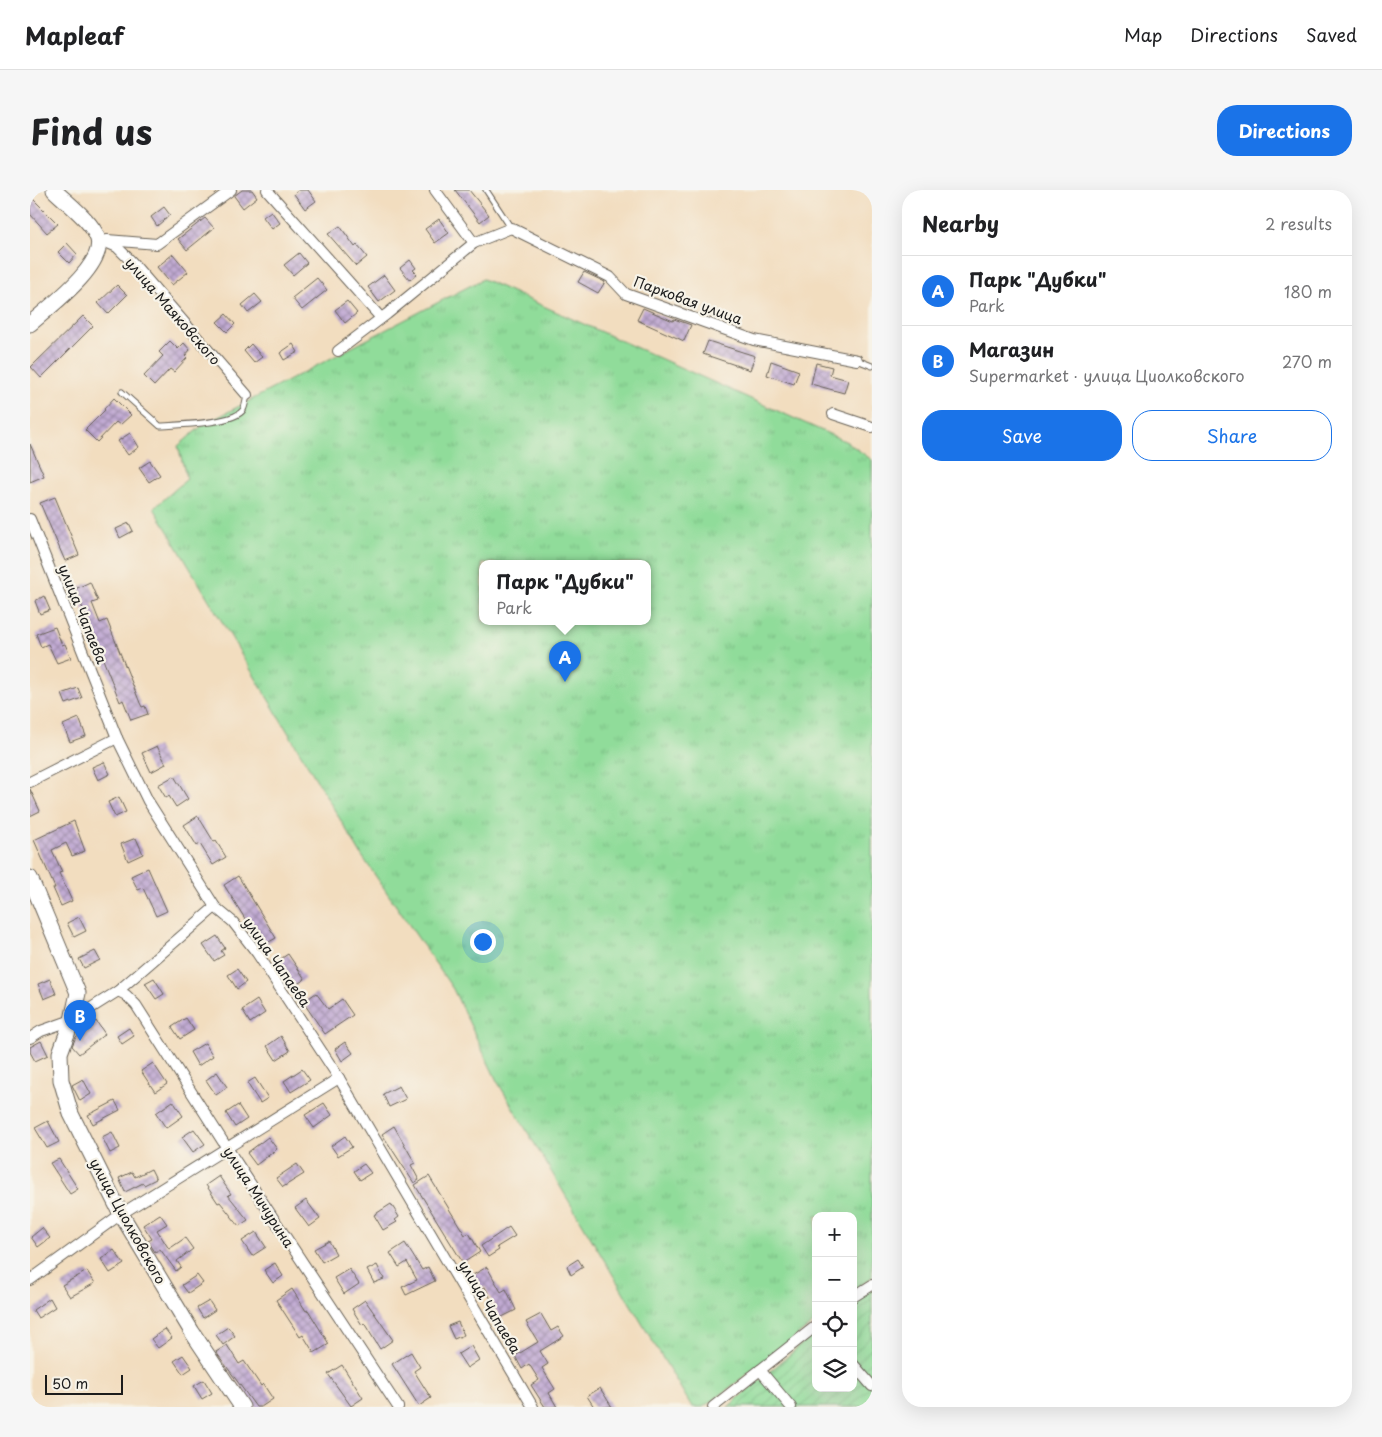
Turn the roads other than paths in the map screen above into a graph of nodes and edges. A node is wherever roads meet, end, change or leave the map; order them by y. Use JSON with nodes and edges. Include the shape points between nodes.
{"nodes":[{"id":1,"x":54,"y":190,"type":"edge"},
{"id":2,"x":231,"y":190,"type":"edge"},
{"id":3,"x":267,"y":190,"type":"edge"},
{"id":4,"x":435,"y":190,"type":"edge"},
{"id":5,"x":486,"y":190,"type":"edge"},
{"id":6,"x":511,"y":228,"type":"junction"},
{"id":7,"x":98,"y":239,"type":"junction"},
{"id":8,"x":474,"y":243,"type":"junction"},
{"id":9,"x":381,"y":318,"type":"junction"},
{"id":10,"x":30,"y":324,"type":"edge"},
{"id":11,"x":338,"y":350,"type":"dead end"},
{"id":12,"x":857,"y":360,"type":"joint"},
{"id":13,"x":872,"y":366,"type":"edge"},
{"id":14,"x":122,"y":392,"type":"dead end"},
{"id":15,"x":247,"y":395,"type":"joint"},
{"id":16,"x":833,"y":414,"type":"dead end"},
{"id":17,"x":872,"y":427,"type":"edge"},
{"id":18,"x":30,"y":519,"type":"edge"},
{"id":19,"x":118,"y":738,"type":"junction"},
{"id":20,"x":30,"y":782,"type":"edge"},
{"id":21,"x":30,"y":878,"type":"edge"},
{"id":22,"x":215,"y":907,"type":"junction"},
{"id":23,"x":118,"y":991,"type":"junction"},
{"id":24,"x":72,"y":1020,"type":"junction"},
{"id":25,"x":30,"y":1038,"type":"edge"},
{"id":26,"x":339,"y":1078,"type":"junction"},
{"id":27,"x":227,"y":1148,"type":"junction"},
{"id":28,"x":121,"y":1214,"type":"junction"},
{"id":29,"x":30,"y":1280,"type":"edge"},
{"id":30,"x":872,"y":1285,"type":"edge"},
{"id":31,"x":857,"y":1294,"type":"edge"},
{"id":32,"x":812,"y":1329,"type":"edge"},
{"id":33,"x":857,"y":1369,"type":"edge"},
{"id":34,"x":760,"y":1370,"type":"junction"},
{"id":35,"x":872,"y":1386,"type":"edge"},
{"id":36,"x":242,"y":1407,"type":"edge"},
{"id":37,"x":398,"y":1407,"type":"edge"},
{"id":38,"x":533,"y":1407,"type":"edge"},
{"id":39,"x":713,"y":1407,"type":"edge"},
{"id":40,"x":792,"y":1407,"type":"edge"}],
"edges":[{"from":1,"to":7,"type":"street","name":"улица Маяковского","via":[[89,223]]},
{"from":2,"to":7,"type":"street","via":[[157,244]]},
{"from":3,"to":9,"type":"street"},
{"from":4,"to":8,"type":"street"},
{"from":5,"to":6,"type":"lane"},
{"from":6,"to":8,"type":"street"},
{"from":6,"to":12,"type":"street","name":"Парковая улица","via":[[610,277],[626,294],[754,340]]},
{"from":7,"to":10,"type":"street","via":[[95,260],[84,275]]},
{"from":7,"to":15,"type":"street","name":"улица Маяковского","via":[[117,247],[131,261]]},
{"from":8,"to":9,"type":"street"},
{"from":9,"to":11,"type":"street"},
{"from":12,"to":13,"type":"lane"},
{"from":14,"to":15,"type":"lane","via":[[160,426],[201,424],[235,416],[243,411]]},
{"from":16,"to":17,"type":"street"},
{"from":18,"to":19,"type":"street","name":"улица Чапаева"},
{"from":19,"to":20,"type":"street"},
{"from":19,"to":22,"type":"street","name":"улица Чапаева","via":[[148,801]]},
{"from":21,"to":24,"type":"street","via":[[78,993]]},
{"from":22,"to":23,"type":"street"},
{"from":22,"to":26,"type":"street","name":"улица Чапаева","via":[[233,922],[257,954]]},
{"from":23,"to":24,"type":"street"},
{"from":23,"to":27,"type":"street","name":"улица Мичурина","via":[[136,1004]]},
{"from":24,"to":25,"type":"street"},
{"from":24,"to":28,"type":"street","name":"улица Циолковского","via":[[60,1053],[61,1080],[71,1114]]},
{"from":26,"to":27,"type":"street"},
{"from":26,"to":38,"type":"street","name":"улица Чапаева"},
{"from":27,"to":28,"type":"street"},
{"from":27,"to":37,"type":"street","name":"улица Мичурина"},
{"from":28,"to":29,"type":"street"},
{"from":28,"to":36,"type":"street","name":"улица Циолковского","via":[[192,1332]]},
{"from":30,"to":31,"type":"street"},
{"from":32,"to":34,"type":"street"},
{"from":33,"to":35,"type":"street"},
{"from":34,"to":39,"type":"street"},
{"from":34,"to":40,"type":"street"}]}
